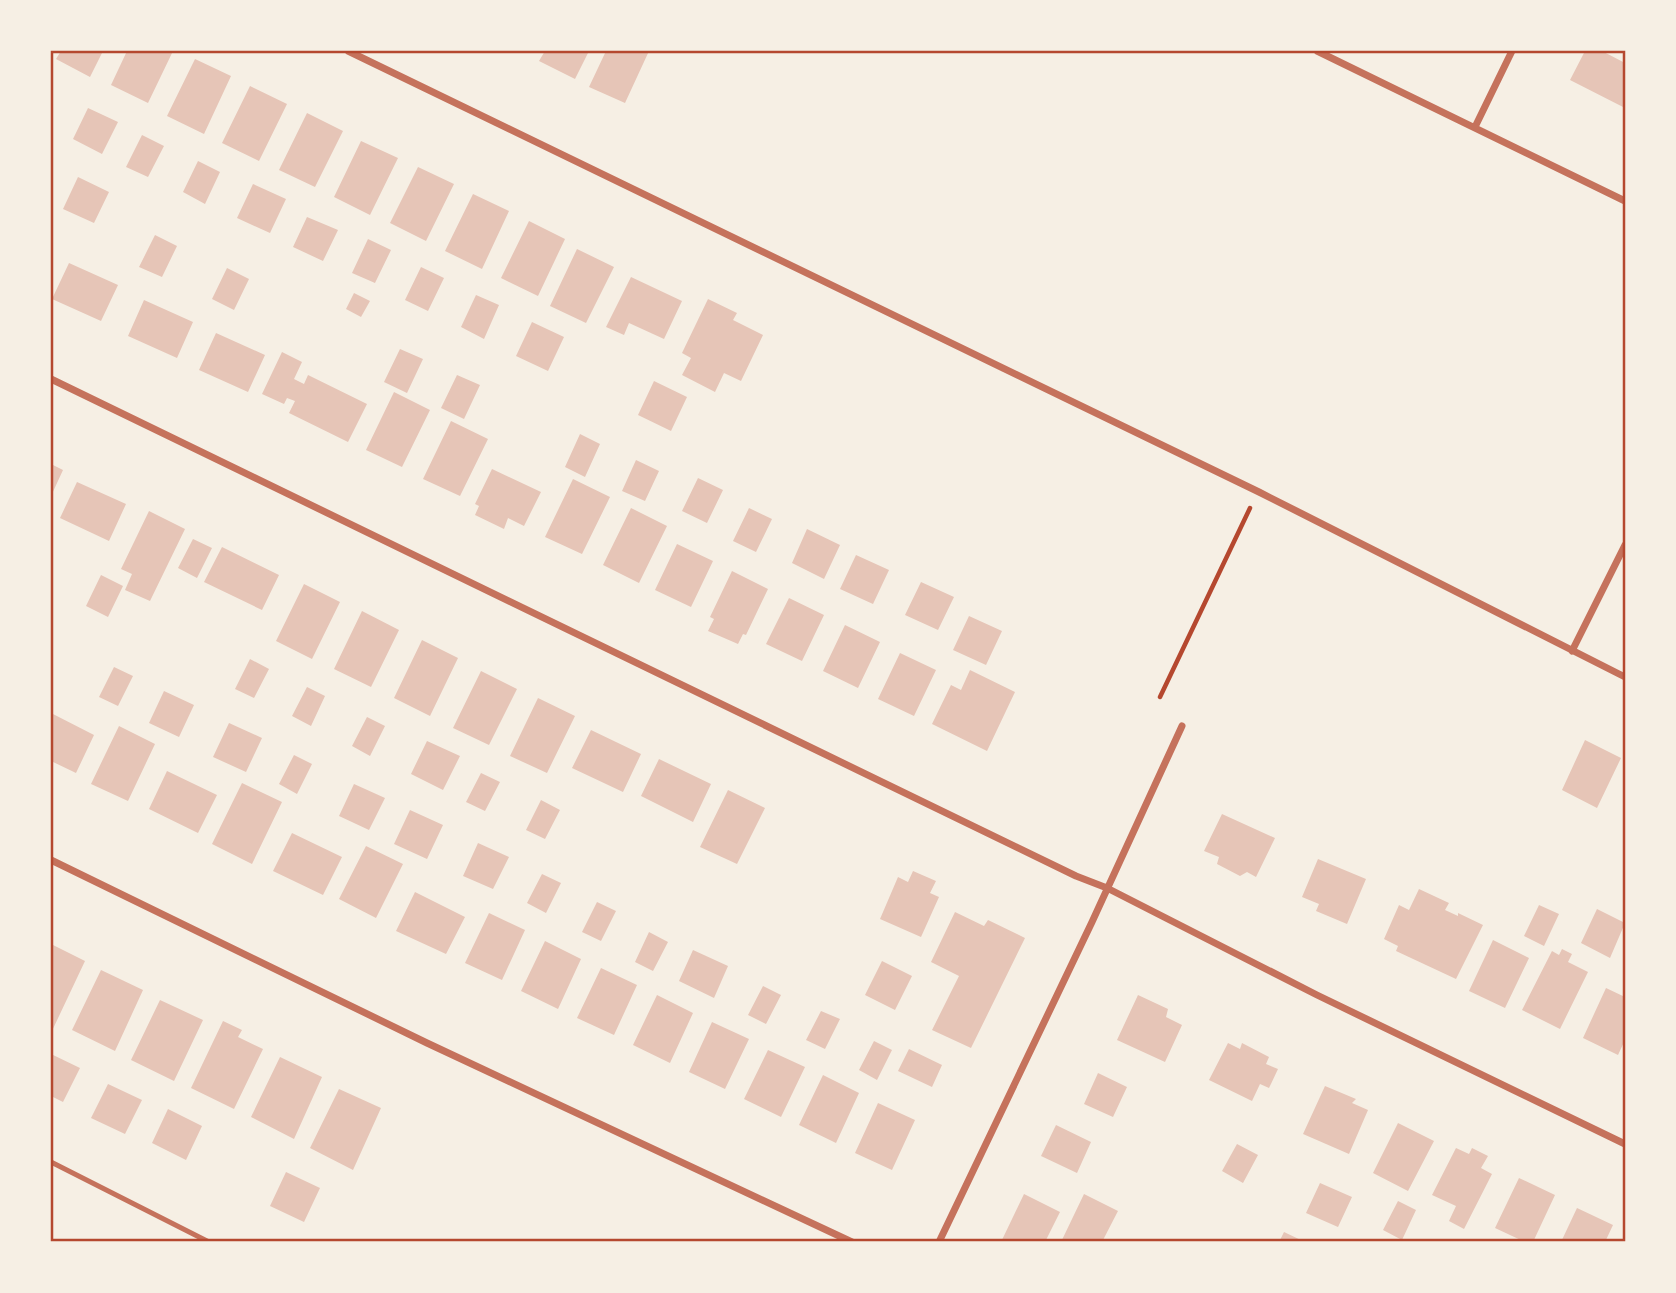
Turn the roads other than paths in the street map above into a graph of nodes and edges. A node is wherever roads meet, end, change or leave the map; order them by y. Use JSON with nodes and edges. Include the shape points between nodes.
{"nodes":[{"id":1,"x":348,"y":51,"type":"edge"},
{"id":2,"x":1317,"y":51,"type":"edge"},
{"id":3,"x":1512,"y":51,"type":"edge"},
{"id":4,"x":1475,"y":127,"type":"junction"},
{"id":5,"x":1625,"y":201,"type":"edge"},
{"id":6,"x":51,"y":379,"type":"edge"},
{"id":7,"x":1625,"y":545,"type":"edge"},
{"id":8,"x":1572,"y":651,"type":"junction"},
{"id":9,"x":1625,"y":677,"type":"edge"},
{"id":10,"x":1182,"y":726,"type":"dead end"},
{"id":11,"x":51,"y":860,"type":"edge"},
{"id":12,"x":1107,"y":888,"type":"junction"},
{"id":13,"x":1625,"y":1144,"type":"edge"},
{"id":14,"x":51,"y":1162,"type":"edge"},
{"id":15,"x":208,"y":1242,"type":"edge"},
{"id":16,"x":852,"y":1242,"type":"edge"},
{"id":17,"x":939,"y":1242,"type":"edge"}],
"edges":[{"from":1,"to":8,"type":"street","via":[[1259,492]]},
{"from":2,"to":4,"type":"street"},
{"from":3,"to":4,"type":"street"},
{"from":4,"to":5,"type":"street"},
{"from":6,"to":12,"type":"street"},
{"from":7,"to":8,"type":"street"},
{"from":8,"to":9,"type":"street"},
{"from":10,"to":12,"type":"street"},
{"from":11,"to":16,"type":"street","via":[[439,1049]]},
{"from":12,"to":13,"type":"street"},
{"from":12,"to":17,"type":"street"},
{"from":14,"to":15,"type":"lane"}]}
